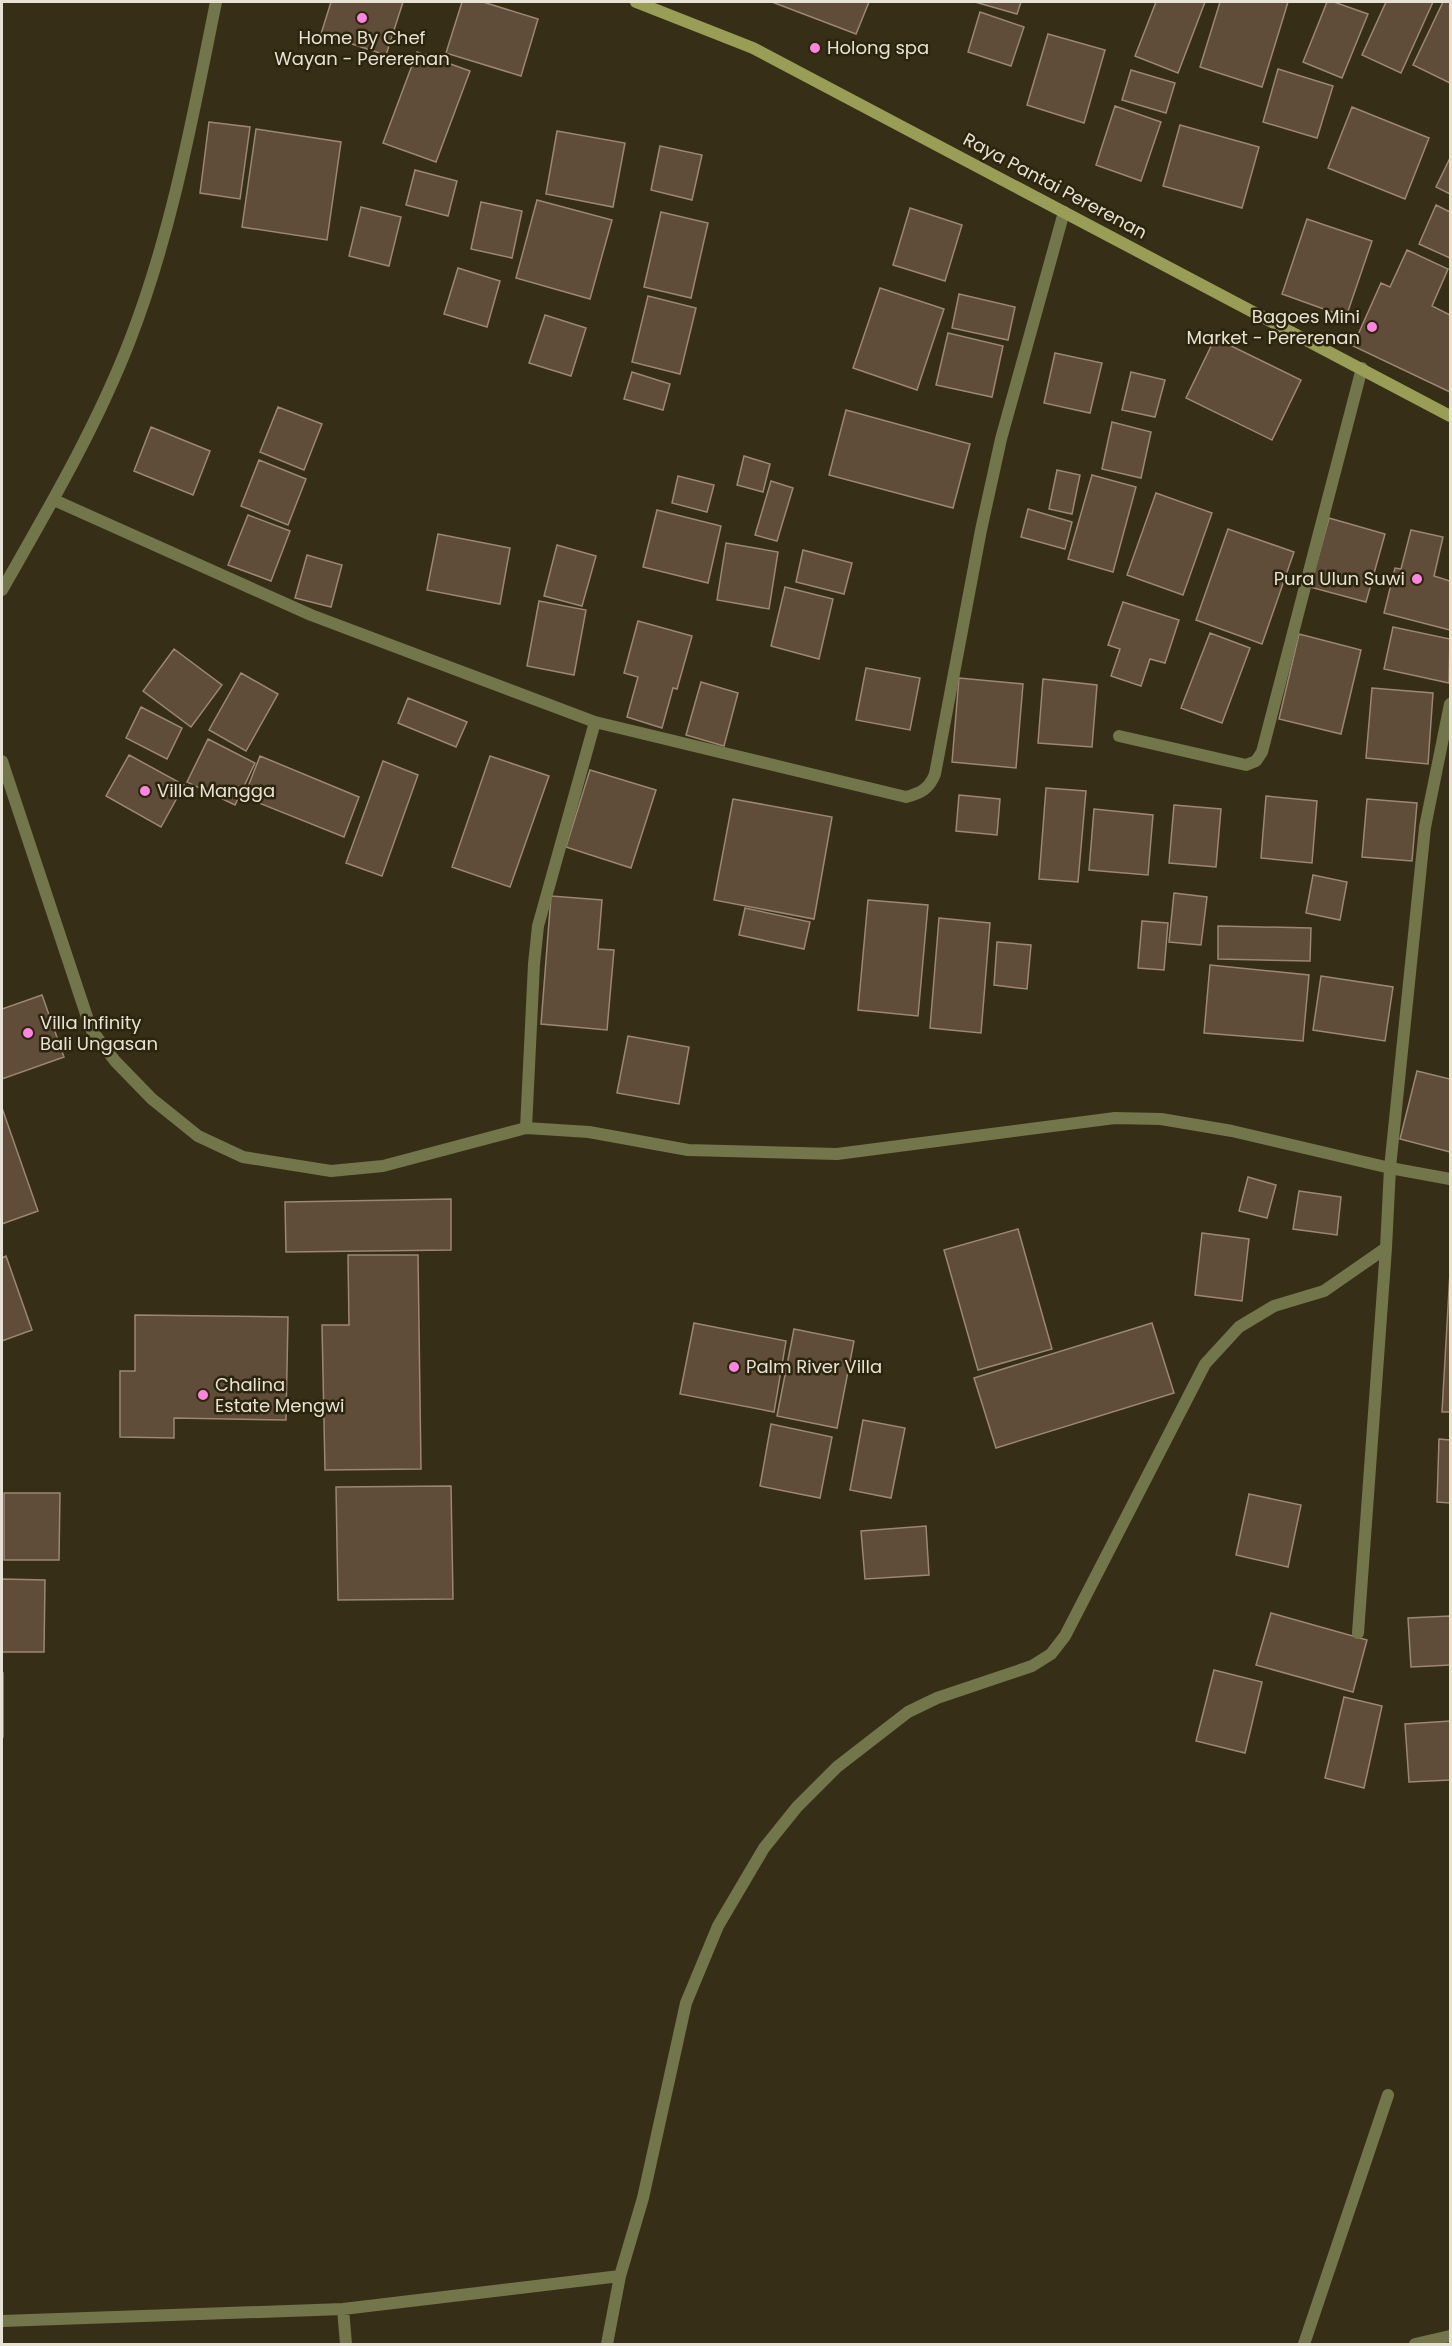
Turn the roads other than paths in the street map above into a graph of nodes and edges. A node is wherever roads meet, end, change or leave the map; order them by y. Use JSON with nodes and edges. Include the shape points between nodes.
{"nodes":[{"id":1,"x":216,"y":2,"type":"edge"},
{"id":2,"x":636,"y":2,"type":"edge"},
{"id":3,"x":1064,"y":212,"type":"junction"},
{"id":4,"x":1362,"y":368,"type":"junction"},
{"id":5,"x":1450,"y":416,"type":"edge"},
{"id":6,"x":54,"y":500,"type":"junction"},
{"id":7,"x":2,"y":590,"type":"edge"},
{"id":8,"x":1450,"y":704,"type":"edge"},
{"id":9,"x":595,"y":722,"type":"junction"},
{"id":10,"x":1119,"y":736,"type":"dead end"},
{"id":11,"x":2,"y":761,"type":"edge"},
{"id":12,"x":526,"y":1128,"type":"junction"},
{"id":13,"x":1390,"y":1168,"type":"junction"},
{"id":14,"x":1450,"y":1179,"type":"edge"},
{"id":15,"x":1386,"y":1248,"type":"junction"},
{"id":16,"x":1358,"y":1633,"type":"dead end"},
{"id":17,"x":1388,"y":2095,"type":"dead end"},
{"id":18,"x":620,"y":2276,"type":"junction"},
{"id":19,"x":343,"y":2308,"type":"junction"},
{"id":20,"x":2,"y":2320,"type":"edge"},
{"id":21,"x":1450,"y":2336,"type":"edge"},
{"id":22,"x":346,"y":2344,"type":"edge"},
{"id":23,"x":607,"y":2344,"type":"edge"},
{"id":24,"x":1304,"y":2344,"type":"edge"},
{"id":25,"x":1415,"y":2344,"type":"edge"}],
"edges":[{"from":1,"to":6,"type":"street","via":[[161,247],[130,340]]},
{"from":2,"to":3,"type":"street","name":"Raya Pantai Pererenan","via":[[753,48]]},
{"from":3,"to":4,"type":"street","name":"Raya Pantai Pererenan"},
{"from":3,"to":9,"type":"street","via":[[1001,438],[931,784],[920,794],[906,797]]},
{"from":4,"to":5,"type":"street","name":"Raya Pantai Pererenan"},
{"from":4,"to":10,"type":"street","via":[[1262,752],[1256,761],[1246,765]]},
{"from":6,"to":7,"type":"street"},
{"from":6,"to":9,"type":"street","via":[[311,615]]},
{"from":8,"to":13,"type":"street","via":[[1425,827]]},
{"from":9,"to":12,"type":"street","via":[[538,926]]},
{"from":11,"to":12,"type":"street","via":[[91,1029],[152,1099],[198,1136],[243,1157],[331,1171],[383,1166]]},
{"from":12,"to":13,"type":"street","via":[[589,1132],[688,1150],[837,1154],[1115,1118],[1161,1119],[1232,1131]]},
{"from":13,"to":14,"type":"street"},
{"from":13,"to":15,"type":"street"},
{"from":15,"to":16,"type":"street"},
{"from":15,"to":18,"type":"street","via":[[1324,1291],[1274,1306],[1239,1327],[1205,1364],[1065,1636],[1051,1654],[1032,1666],[937,1698],[908,1713],[837,1767],[764,1848],[718,1926],[686,2003],[643,2198]]},
{"from":17,"to":24,"type":"street"},
{"from":18,"to":19,"type":"street"},
{"from":18,"to":23,"type":"street"},
{"from":19,"to":20,"type":"street"},
{"from":19,"to":22,"type":"street"},
{"from":21,"to":25,"type":"street"}]}
